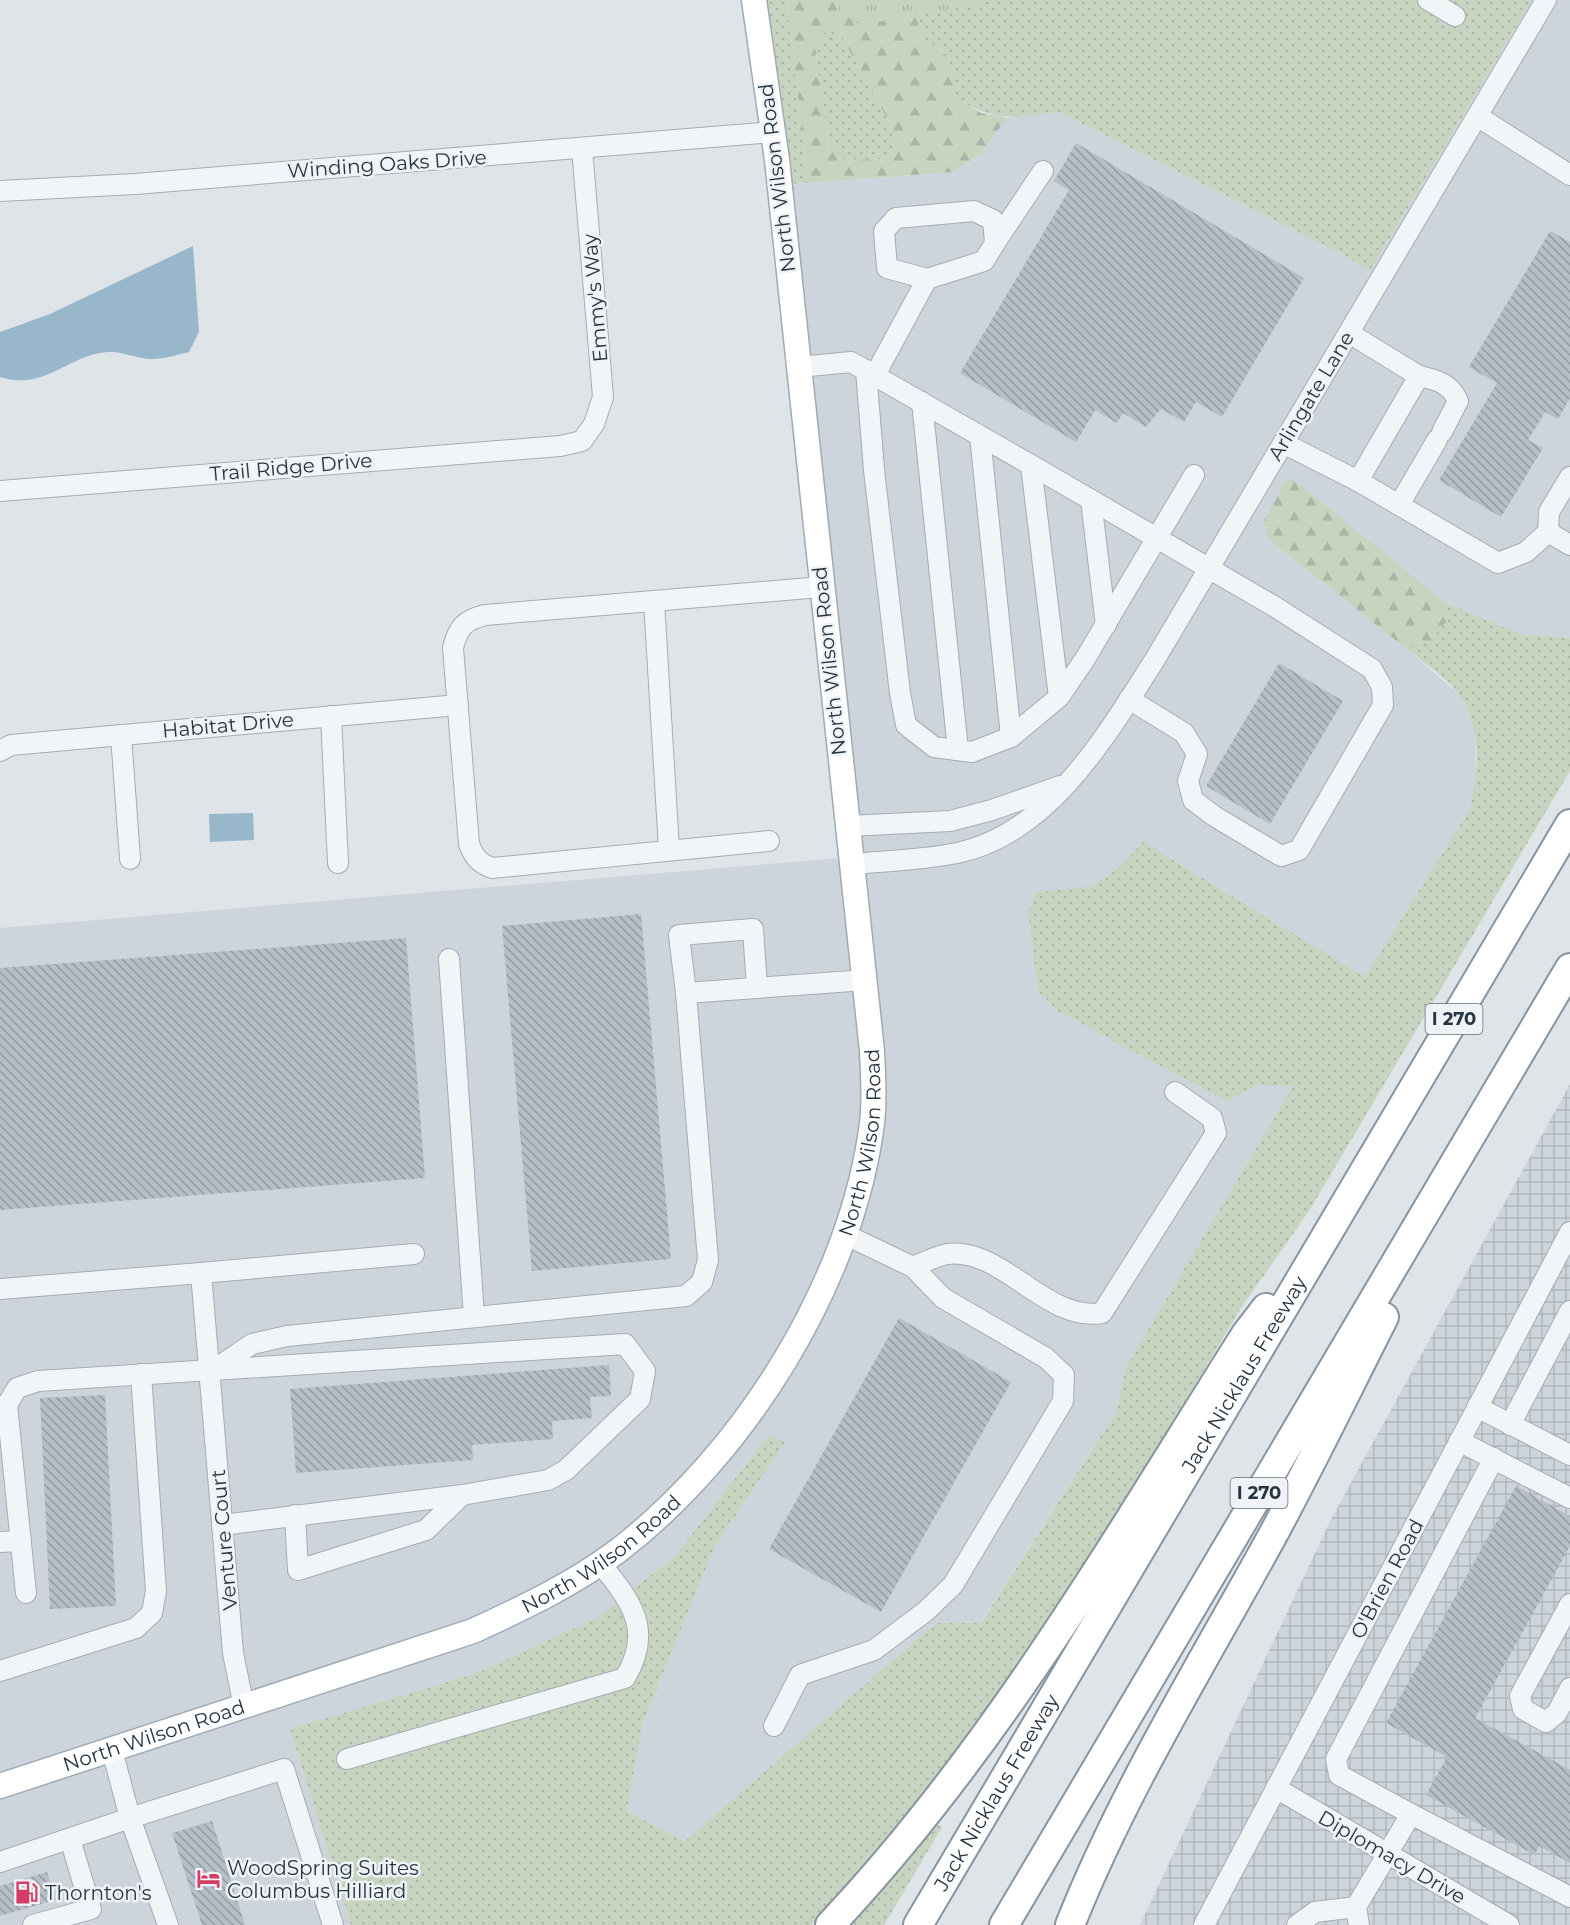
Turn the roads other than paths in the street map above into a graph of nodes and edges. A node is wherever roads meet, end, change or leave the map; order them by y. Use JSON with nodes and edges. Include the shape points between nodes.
{"nodes":[{"id":1,"x":754,"y":0,"type":"edge"},
{"id":2,"x":1428,"y":0,"type":"edge"},
{"id":3,"x":1545,"y":0,"type":"edge"},
{"id":4,"x":1455,"y":16,"type":"dead end"},
{"id":5,"x":1477,"y":116,"type":"junction"},
{"id":6,"x":773,"y":132,"type":"junction"},
{"id":7,"x":582,"y":149,"type":"junction"},
{"id":8,"x":1043,"y":171,"type":"dead end"},
{"id":9,"x":1570,"y":175,"type":"edge"},
{"id":10,"x":0,"y":191,"type":"edge"},
{"id":11,"x":995,"y":243,"type":"junction"},
{"id":12,"x":927,"y":279,"type":"junction"},
{"id":13,"x":1349,"y":333,"type":"junction"},
{"id":14,"x":799,"y":367,"type":"junction"},
{"id":15,"x":871,"y":373,"type":"junction"},
{"id":16,"x":1419,"y":376,"type":"junction"},
{"id":17,"x":922,"y":402,"type":"junction"},
{"id":18,"x":980,"y":436,"type":"junction"},
{"id":19,"x":582,"y":441,"type":"joint"},
{"id":20,"x":1283,"y":443,"type":"junction"},
{"id":21,"x":1030,"y":465,"type":"junction"},
{"id":22,"x":1194,"y":475,"type":"dead end"},
{"id":23,"x":1570,"y":477,"type":"edge"},
{"id":24,"x":1358,"y":481,"type":"junction"},
{"id":25,"x":0,"y":491,"type":"edge"},
{"id":26,"x":1091,"y":500,"type":"junction"},
{"id":27,"x":1399,"y":505,"type":"junction"},
{"id":28,"x":1548,"y":532,"type":"junction"},
{"id":29,"x":1157,"y":539,"type":"junction"},
{"id":30,"x":1570,"y":545,"type":"edge"},
{"id":31,"x":1208,"y":570,"type":"junction"},
{"id":32,"x":821,"y":587,"type":"junction"},
{"id":33,"x":654,"y":602,"type":"junction"},
{"id":34,"x":1106,"y":625,"type":"junction"},
{"id":35,"x":1059,"y":697,"type":"junction"},
{"id":36,"x":1129,"y":699,"type":"junction"},
{"id":37,"x":458,"y":705,"type":"junction"},
{"id":38,"x":331,"y":716,"type":"junction"},
{"id":39,"x":121,"y":735,"type":"junction"},
{"id":40,"x":1011,"y":737,"type":"junction"},
{"id":41,"x":958,"y":750,"type":"junction"},
{"id":42,"x":0,"y":751,"type":"edge"},
{"id":43,"x":1065,"y":784,"type":"junction"},
{"id":44,"x":1570,"y":824,"type":"edge"},
{"id":45,"x":848,"y":826,"type":"junction"},
{"id":46,"x":769,"y":840,"type":"dead end"},
{"id":47,"x":669,"y":849,"type":"junction"},
{"id":48,"x":130,"y":859,"type":"dead end"},
{"id":49,"x":338,"y":863,"type":"dead end"},
{"id":50,"x":852,"y":864,"type":"junction"},
{"id":51,"x":450,"y":959,"type":"dead end"},
{"id":52,"x":1570,"y":968,"type":"edge"},
{"id":53,"x":866,"y":980,"type":"junction"},
{"id":54,"x":757,"y":988,"type":"junction"},
{"id":55,"x":686,"y":993,"type":"junction"},
{"id":56,"x":1515,"y":1061,"type":"junction"},
{"id":57,"x":1175,"y":1092,"type":"dead end"},
{"id":58,"x":1340,"y":1215,"type":"junction"},
{"id":59,"x":1570,"y":1232,"type":"edge"},
{"id":60,"x":844,"y":1234,"type":"junction"},
{"id":61,"x":414,"y":1254,"type":"dead end"},
{"id":62,"x":913,"y":1267,"type":"junction"},
{"id":63,"x":201,"y":1273,"type":"junction"},
{"id":64,"x":0,"y":1290,"type":"edge"},
{"id":65,"x":1570,"y":1311,"type":"edge"},
{"id":66,"x":474,"y":1316,"type":"junction"},
{"id":67,"x":210,"y":1372,"type":"junction"},
{"id":68,"x":141,"y":1374,"type":"junction"},
{"id":69,"x":4,"y":1406,"type":"edge"},
{"id":70,"x":1477,"y":1407,"type":"junction"},
{"id":71,"x":1510,"y":1425,"type":"junction"},
{"id":72,"x":1460,"y":1441,"type":"junction"},
{"id":73,"x":1570,"y":1455,"type":"edge"},
{"id":74,"x":1494,"y":1458,"type":"junction"},
{"id":75,"x":462,"y":1495,"type":"junction"},
{"id":76,"x":1570,"y":1498,"type":"edge"},
{"id":77,"x":295,"y":1515,"type":"junction"},
{"id":78,"x":222,"y":1525,"type":"junction"},
{"id":79,"x":21,"y":1541,"type":"junction"},
{"id":80,"x":0,"y":1542,"type":"edge"},
{"id":81,"x":600,"y":1563,"type":"junction"},
{"id":82,"x":26,"y":1593,"type":"dead end"},
{"id":83,"x":1570,"y":1604,"type":"edge"},
{"id":84,"x":0,"y":1671,"type":"edge"},
{"id":85,"x":1570,"y":1688,"type":"edge"},
{"id":86,"x":244,"y":1707,"type":"junction"},
{"id":87,"x":774,"y":1726,"type":"dead end"},
{"id":88,"x":112,"y":1750,"type":"junction"},
{"id":89,"x":347,"y":1759,"type":"dead end"},
{"id":90,"x":0,"y":1786,"type":"edge"},
{"id":91,"x":1276,"y":1788,"type":"junction"},
{"id":92,"x":1411,"y":1814,"type":"junction"},
{"id":93,"x":130,"y":1818,"type":"junction"},
{"id":94,"x":70,"y":1839,"type":"junction"},
{"id":95,"x":1389,"y":1854,"type":"junction"},
{"id":96,"x":0,"y":1862,"type":"edge"},
{"id":97,"x":1570,"y":1897,"type":"edge"},
{"id":98,"x":1358,"y":1916,"type":"edge"},
{"id":99,"x":33,"y":1925,"type":"edge"},
{"id":100,"x":168,"y":1925,"type":"edge"},
{"id":101,"x":333,"y":1925,"type":"edge"},
{"id":102,"x":830,"y":1925,"type":"edge"},
{"id":103,"x":918,"y":1925,"type":"edge"},
{"id":104,"x":1004,"y":1925,"type":"edge"},
{"id":105,"x":1070,"y":1925,"type":"edge"},
{"id":106,"x":1204,"y":1925,"type":"edge"},
{"id":107,"x":1297,"y":1925,"type":"edge"},
{"id":108,"x":1509,"y":1925,"type":"edge"}],
"edges":[{"from":1,"to":6,"type":"main road","name":"North Wilson Road"},
{"from":2,"to":4,"type":"street"},
{"from":3,"to":5,"type":"street","name":"Arlingate Lane"},
{"from":5,"to":9,"type":"street"},
{"from":5,"to":13,"type":"street","name":"Arlingate Lane"},
{"from":6,"to":7,"type":"street","name":"Winding Oaks Drive"},
{"from":6,"to":14,"type":"main road","name":"North Wilson Road"},
{"from":7,"to":10,"type":"street","name":"Winding Oaks Drive"},
{"from":7,"to":19,"type":"street","name":"Emmy's Way","via":[[603,397],[594,424]]},
{"from":8,"to":11,"type":"street"},
{"from":11,"to":12,"type":"street","via":[[984,261]]},
{"from":11,"to":12,"type":"street","via":[[993,220],[974,211],[896,218],[884,231],[887,268]]},
{"from":12,"to":15,"type":"street"},
{"from":13,"to":16,"type":"street"},
{"from":13,"to":20,"type":"street","name":"Arlingate Lane"},
{"from":14,"to":15,"type":"street","via":[[851,362]]},
{"from":14,"to":32,"type":"main road","name":"North Wilson Road"},
{"from":15,"to":17,"type":"street"},
{"from":15,"to":41,"type":"street","via":[[874,470],[906,725],[934,747]]},
{"from":16,"to":24,"type":"street"},
{"from":16,"to":27,"type":"street","via":[[1438,380],[1453,389],[1458,401]]},
{"from":17,"to":18,"type":"street"},
{"from":17,"to":41,"type":"street"},
{"from":18,"to":21,"type":"street"},
{"from":18,"to":40,"type":"street"},
{"from":19,"to":25,"type":"street","name":"Trail Ridge Drive","via":[[560,446]]},
{"from":20,"to":24,"type":"street"},
{"from":20,"to":31,"type":"street","name":"Arlingate Lane"},
{"from":21,"to":26,"type":"street"},
{"from":21,"to":35,"type":"street"},
{"from":22,"to":29,"type":"street"},
{"from":23,"to":28,"type":"street","via":[[1549,512]]},
{"from":24,"to":27,"type":"street"},
{"from":26,"to":29,"type":"street"},
{"from":26,"to":34,"type":"street"},
{"from":27,"to":28,"type":"street","via":[[1498,563],[1526,552]]},
{"from":28,"to":30,"type":"street"},
{"from":29,"to":31,"type":"street"},
{"from":29,"to":34,"type":"street"},
{"from":31,"to":36,"type":"street","name":"Arlingate Lane"},
{"from":31,"to":36,"type":"street","via":[[1272,605],[1372,669],[1382,687],[1383,705],[1299,850],[1281,856],[1193,800],[1188,781],[1197,754],[1184,733]]},
{"from":32,"to":33,"type":"street"},
{"from":32,"to":45,"type":"main road","name":"North Wilson Road"},
{"from":33,"to":37,"type":"street","via":[[469,619],[457,631],[453,648]]},
{"from":33,"to":47,"type":"street"},
{"from":34,"to":35,"type":"street"},
{"from":35,"to":40,"type":"street"},
{"from":36,"to":43,"type":"street","name":"Arlingate Lane","via":[[1084,766]]},
{"from":37,"to":38,"type":"street","name":"Habitat Drive"},
{"from":37,"to":47,"type":"street","via":[[469,844],[481,863],[492,868]]},
{"from":38,"to":39,"type":"street","name":"Habitat Drive"},
{"from":38,"to":49,"type":"street"},
{"from":39,"to":42,"type":"street","name":"Habitat Drive","via":[[11,745]]},
{"from":39,"to":48,"type":"street"},
{"from":40,"to":41,"type":"street","via":[[972,752]]},
{"from":43,"to":45,"type":"street","name":"Arlingate Lane","via":[[950,821]]},
{"from":43,"to":50,"type":"street","name":"Arlingate Lane","via":[[1035,813],[1002,835],[958,853]]},
{"from":44,"to":58,"type":"highway","name":"Jack Nicklaus Freeway","number":"I 270"},
{"from":45,"to":50,"type":"main road","name":"North Wilson Road"},
{"from":46,"to":47,"type":"street"},
{"from":50,"to":53,"type":"main road","name":"North Wilson Road"},
{"from":51,"to":66,"type":"street"},
{"from":52,"to":56,"type":"highway","number":"I 270"},
{"from":53,"to":54,"type":"street"},
{"from":53,"to":60,"type":"main road","name":"North Wilson Road","via":[[872,1121],[865,1165]]},
{"from":54,"to":55,"type":"street"},
{"from":54,"to":55,"type":"street","via":[[753,929],[679,935]]},
{"from":55,"to":66,"type":"street","via":[[708,1260],[702,1281],[686,1296]]},
{"from":56,"to":104,"type":"highway","number":"I 270"},
{"from":56,"to":105,"type":"highway","via":[[1275,1530],[1138,1780]]},
{"from":57,"to":62,"type":"street","via":[[1212,1118],[1216,1133],[1102,1313],[1071,1312],[989,1264],[963,1254],[946,1254]]},
{"from":58,"to":102,"type":"highway","via":[[1246,1334],[1050,1645],[970,1758],[887,1864]]},
{"from":58,"to":103,"type":"highway","name":"Jack Nicklaus Freeway","number":"I 270"},
{"from":59,"to":70,"type":"street","name":"O'Brien Road"},
{"from":60,"to":62,"type":"street"},
{"from":60,"to":81,"type":"main road","name":"North Wilson Road","via":[[802,1328],[749,1415],[693,1485]]},
{"from":61,"to":63,"type":"street"},
{"from":62,"to":87,"type":"street","via":[[943,1298],[1046,1358],[1064,1375],[1064,1401],[953,1585],[874,1650],[800,1675]]},
{"from":63,"to":64,"type":"street"},
{"from":63,"to":67,"type":"street","name":"Venture Court"},
{"from":65,"to":71,"type":"street"},
{"from":66,"to":67,"type":"street","via":[[286,1336],[252,1344]]},
{"from":67,"to":68,"type":"street"},
{"from":67,"to":75,"type":"street","via":[[625,1344],[645,1371],[640,1399],[566,1470],[548,1480]]},
{"from":67,"to":78,"type":"street","name":"Venture Court"},
{"from":68,"to":69,"type":"street","via":[[38,1381],[17,1389]]},
{"from":68,"to":84,"type":"street","via":[[156,1591],[152,1612],[136,1628]]},
{"from":69,"to":79,"type":"street"},
{"from":70,"to":71,"type":"street"},
{"from":70,"to":72,"type":"street","name":"O'Brien Road"},
{"from":71,"to":73,"type":"street"},
{"from":72,"to":74,"type":"street"},
{"from":72,"to":91,"type":"street","name":"O'Brien Road"},
{"from":74,"to":76,"type":"street"},
{"from":74,"to":92,"type":"street","via":[[1336,1759],[1339,1775]]},
{"from":75,"to":77,"type":"street"},
{"from":75,"to":77,"type":"street","via":[[426,1530],[298,1570]]},
{"from":77,"to":78,"type":"street"},
{"from":78,"to":86,"type":"street","name":"Venture Court","via":[[233,1653]]},
{"from":79,"to":80,"type":"street"},
{"from":79,"to":82,"type":"street"},
{"from":81,"to":86,"type":"main road","name":"North Wilson Road","via":[[540,1600],[473,1631]]},
{"from":81,"to":89,"type":"street","via":[[637,1615],[639,1641],[635,1661],[624,1678]]},
{"from":83,"to":85,"type":"street","via":[[1520,1696],[1523,1709],[1546,1722],[1557,1713]]},
{"from":86,"to":88,"type":"main road","name":"North Wilson Road"},
{"from":88,"to":90,"type":"main road","name":"North Wilson Road"},
{"from":88,"to":93,"type":"street"},
{"from":91,"to":95,"type":"street","name":"Diplomacy Drive"},
{"from":91,"to":106,"type":"street","name":"O'Brien Road"},
{"from":92,"to":95,"type":"street"},
{"from":92,"to":97,"type":"street"},
{"from":93,"to":94,"type":"street"},
{"from":93,"to":100,"type":"street"},
{"from":93,"to":101,"type":"street","via":[[284,1769]]},
{"from":94,"to":96,"type":"street"},
{"from":94,"to":99,"type":"street","via":[[92,1909]]},
{"from":95,"to":98,"type":"street"},
{"from":95,"to":108,"type":"street","name":"Diplomacy Drive"},
{"from":98,"to":107,"type":"street","via":[[1315,1912]]}]}
